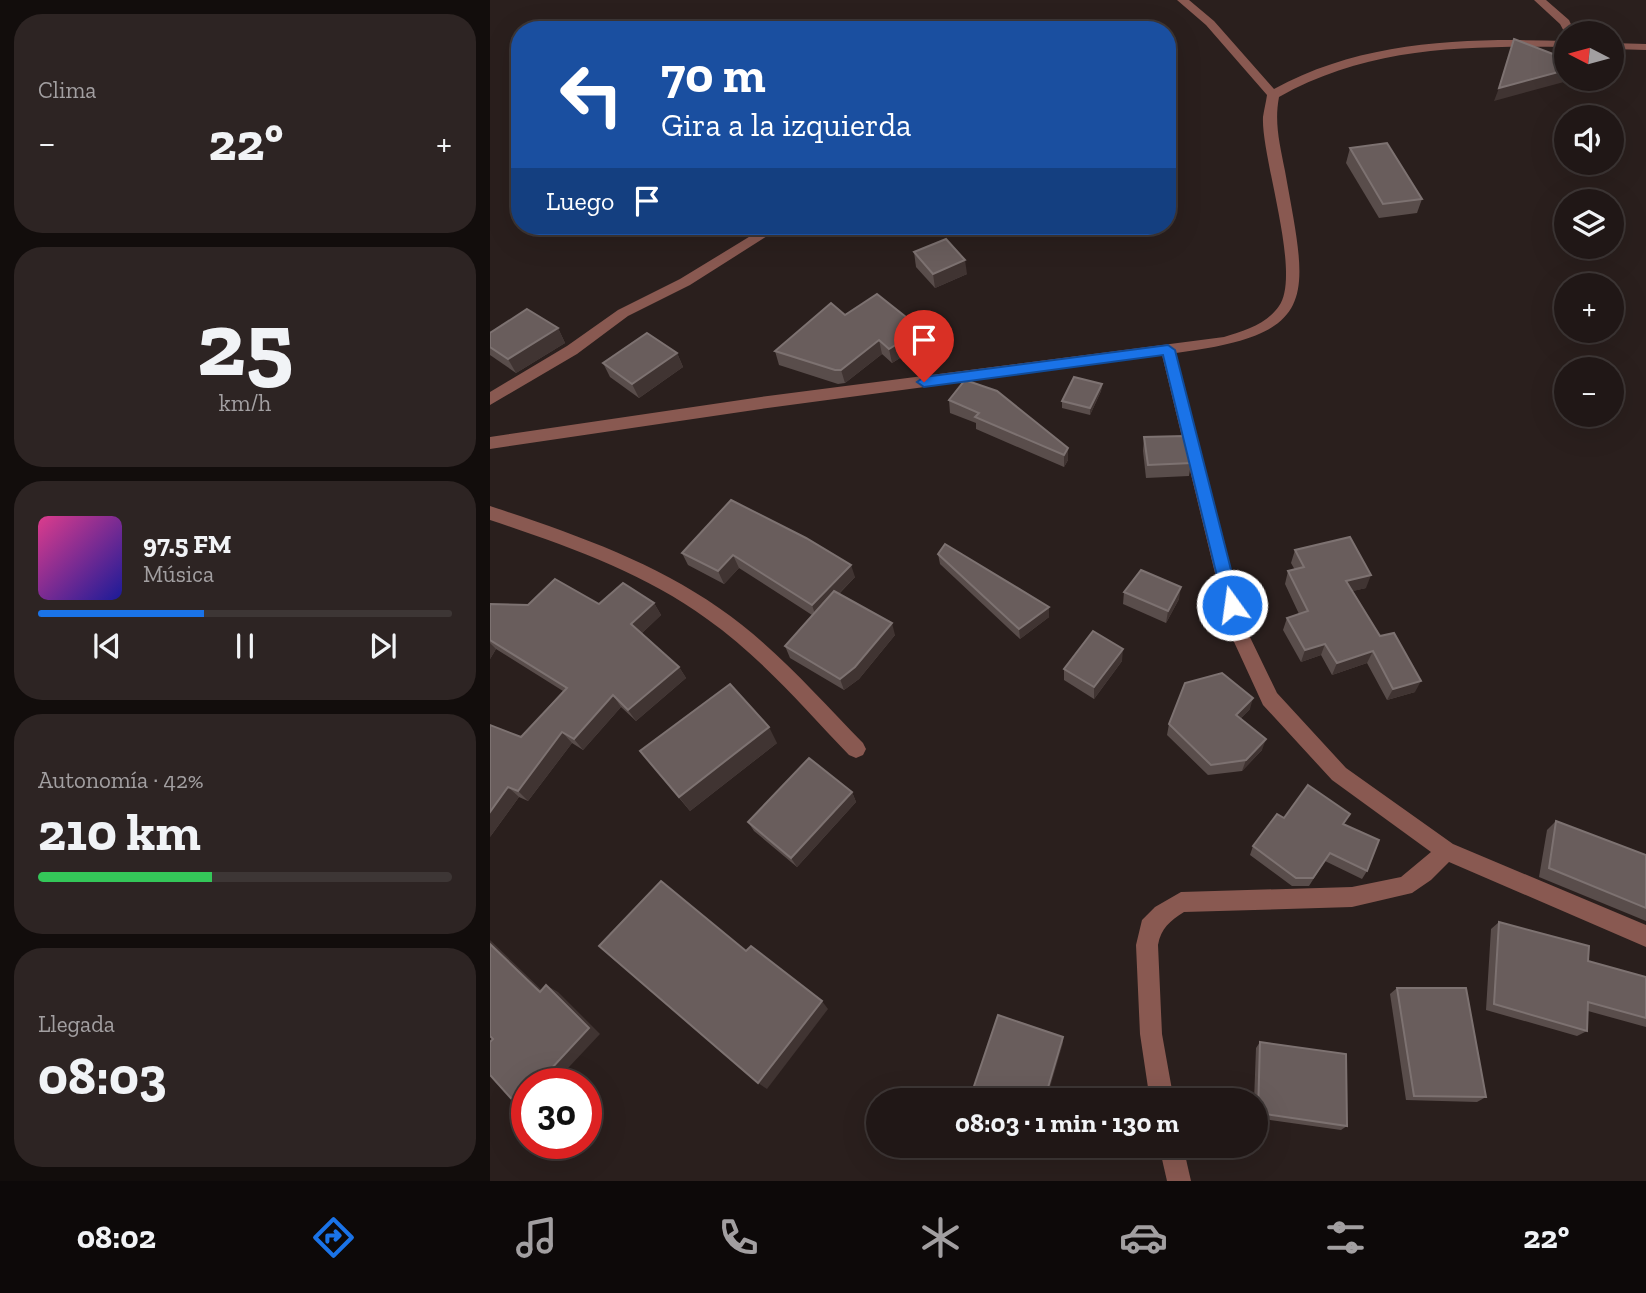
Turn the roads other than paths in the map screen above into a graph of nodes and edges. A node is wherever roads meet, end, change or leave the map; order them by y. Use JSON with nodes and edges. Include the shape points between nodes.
{"nodes":[{"id":1,"x":1182,"y":0,"type":"edge"},
{"id":2,"x":1539,"y":0,"type":"edge"},
{"id":3,"x":1564,"y":21,"type":"edge"},
{"id":4,"x":1554,"y":44,"type":"edge"},
{"id":5,"x":1624,"y":46,"type":"edge"},
{"id":6,"x":1646,"y":47,"type":"edge"},
{"id":7,"x":1273,"y":95,"type":"junction"},
{"id":8,"x":761,"y":235,"type":"edge"},
{"id":9,"x":1168,"y":350,"type":"junction"},
{"id":10,"x":490,"y":399,"type":"edge"},
{"id":11,"x":490,"y":443,"type":"edge"},
{"id":12,"x":490,"y":513,"type":"edge"},
{"id":13,"x":856,"y":749,"type":"dead end"},
{"id":14,"x":1446,"y":851,"type":"junction"},
{"id":15,"x":1646,"y":936,"type":"edge"},
{"id":16,"x":1160,"y":1088,"type":"edge"},
{"id":17,"x":1174,"y":1158,"type":"edge"},
{"id":18,"x":1179,"y":1181,"type":"edge"}],
"edges":[{"from":1,"to":7,"type":"street","via":[[1210,23]]},
{"from":2,"to":3,"type":"street"},
{"from":4,"to":7,"type":"street","via":[[1482,43],[1360,59],[1292,82]]},
{"from":5,"to":6,"type":"street"},
{"from":7,"to":9,"type":"street","via":[[1269,118],[1292,269],[1290,299],[1276,320],[1251,335]]},
{"from":8,"to":10,"type":"street","via":[[623,313]]},
{"from":9,"to":11,"type":"street"},
{"from":9,"to":14,"type":"street","via":[[1238,631],[1269,698],[1339,774]]},
{"from":12,"to":13,"type":"street","via":[[626,567],[713,614],[768,660]]},
{"from":14,"to":15,"type":"street"},
{"from":14,"to":16,"type":"street","via":[[1405,886],[1352,897],[1181,902],[1162,914],[1150,928],[1147,946],[1151,1034]]},
{"from":17,"to":18,"type":"street"}]}
